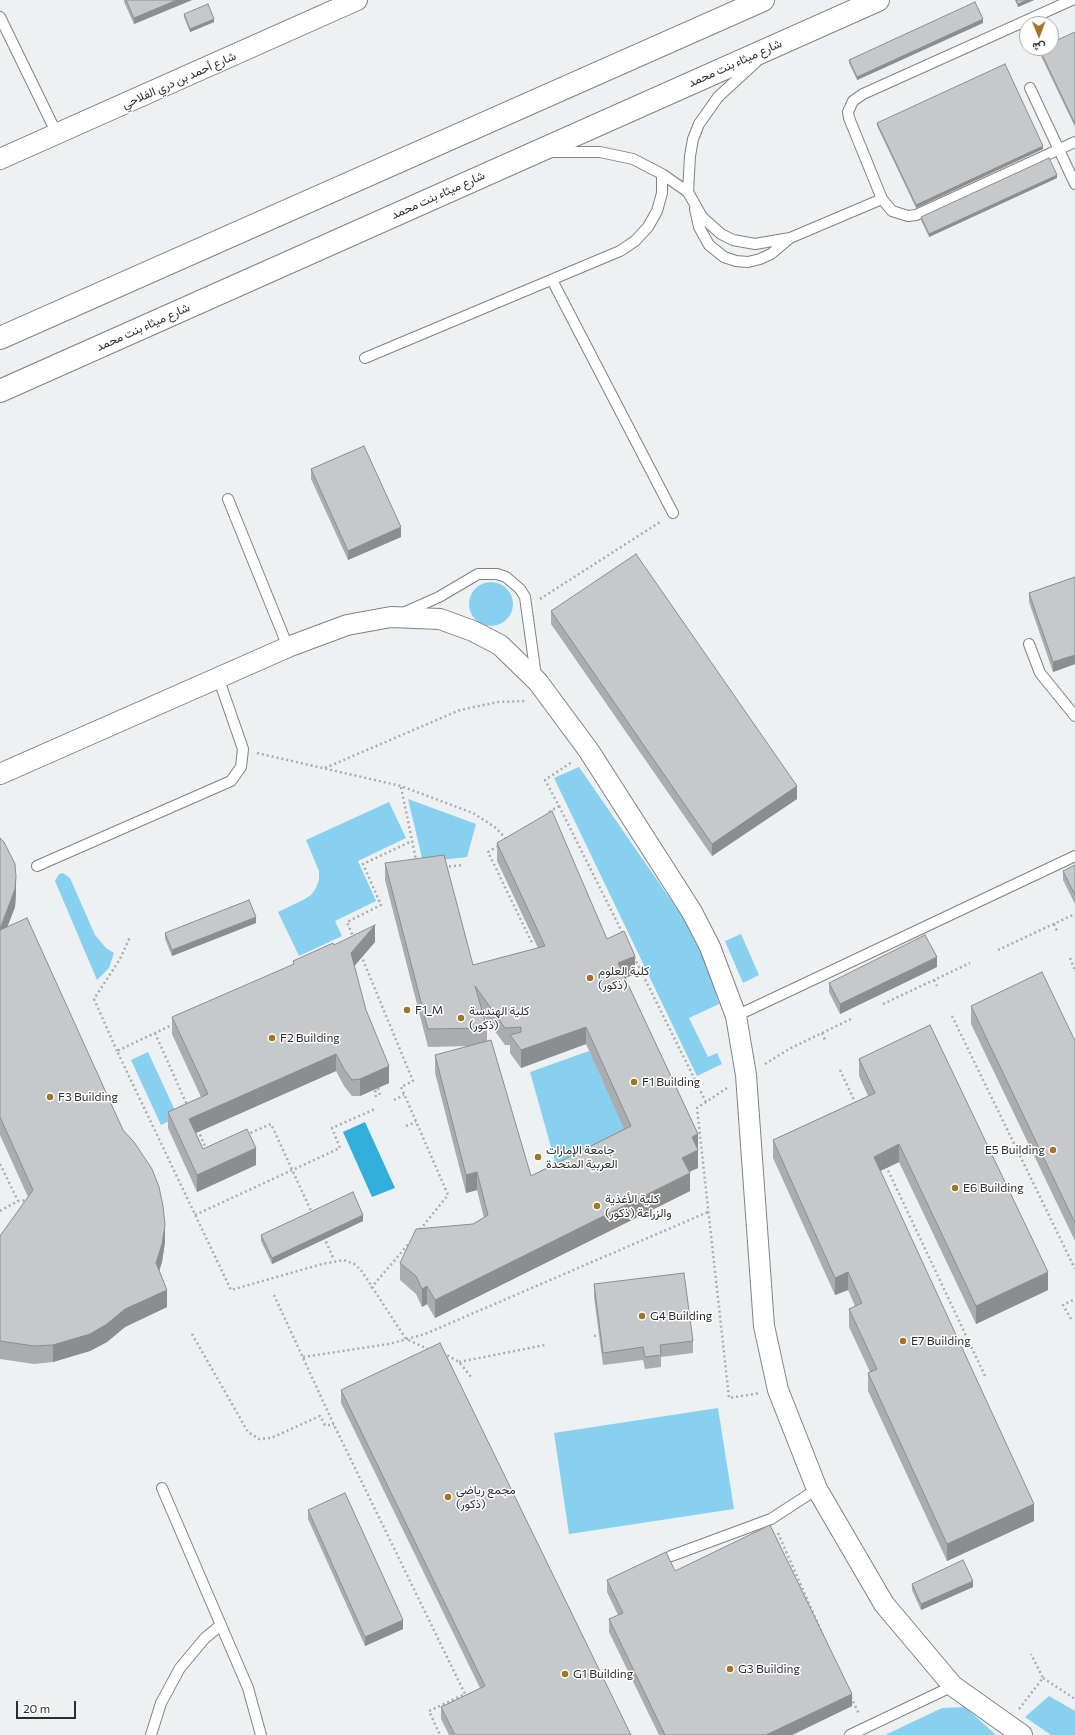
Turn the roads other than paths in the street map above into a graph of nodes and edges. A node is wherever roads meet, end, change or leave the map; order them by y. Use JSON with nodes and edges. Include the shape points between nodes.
{"nodes":[{"id":1,"x":357,"y":0,"type":"edge"},
{"id":2,"x":763,"y":0,"type":"edge"},
{"id":3,"x":878,"y":0,"type":"edge"},
{"id":4,"x":1072,"y":0,"type":"edge"},
{"id":5,"x":0,"y":17,"type":"edge"},
{"id":6,"x":772,"y":47,"type":"junction"},
{"id":7,"x":1030,"y":88,"type":"dead end"},
{"id":8,"x":57,"y":134,"type":"junction"},
{"id":9,"x":1075,"y":142,"type":"edge"},
{"id":10,"x":1059,"y":150,"type":"junction"},
{"id":11,"x":535,"y":151,"type":"junction"},
{"id":12,"x":0,"y":159,"type":"edge"},
{"id":13,"x":662,"y":174,"type":"junction"},
{"id":14,"x":1075,"y":184,"type":"edge"},
{"id":15,"x":688,"y":192,"type":"junction"},
{"id":16,"x":882,"y":199,"type":"junction"},
{"id":17,"x":695,"y":207,"type":"junction"},
{"id":18,"x":790,"y":238,"type":"junction"},
{"id":19,"x":552,"y":280,"type":"junction"},
{"id":20,"x":0,"y":338,"type":"edge"},
{"id":21,"x":365,"y":358,"type":"dead end"},
{"id":22,"x":0,"y":391,"type":"edge"},
{"id":23,"x":228,"y":499,"type":"dead end"},
{"id":24,"x":673,"y":513,"type":"road end"},
{"id":25,"x":391,"y":617,"type":"junction"},
{"id":26,"x":1029,"y":644,"type":"dead end"},
{"id":27,"x":288,"y":646,"type":"junction"},
{"id":28,"x":218,"y":677,"type":"junction"},
{"id":29,"x":538,"y":682,"type":"junction"},
{"id":30,"x":1075,"y":716,"type":"edge"},
{"id":31,"x":0,"y":774,"type":"edge"},
{"id":32,"x":1075,"y":856,"type":"edge"},
{"id":33,"x":37,"y":866,"type":"dead end"},
{"id":34,"x":736,"y":1016,"type":"junction"},
{"id":35,"x":162,"y":1488,"type":"dead end"},
{"id":36,"x":817,"y":1489,"type":"junction"},
{"id":37,"x":671,"y":1556,"type":"dead end"},
{"id":38,"x":221,"y":1625,"type":"junction"},
{"id":39,"x":953,"y":1686,"type":"junction"},
{"id":40,"x":1014,"y":1730,"type":"edge"},
{"id":41,"x":151,"y":1735,"type":"edge"},
{"id":42,"x":261,"y":1735,"type":"edge"},
{"id":43,"x":850,"y":1735,"type":"edge"}],
"edges":[{"from":1,"to":8,"type":"street","name":"شارع أحمد بن دري الفلاحي"},
{"from":2,"to":20,"type":"main road"},
{"from":3,"to":6,"type":"main road","name":"شارع ميثاء بنت محمد"},
{"from":4,"to":16,"type":"lane","via":[[863,94],[853,101],[848,112],[849,118]]},
{"from":5,"to":8,"type":"lane"},
{"from":6,"to":11,"type":"main road","name":"شارع ميثاء بنت محمد"},
{"from":6,"to":15,"type":"lane","via":[[718,97],[699,124],[690,156]]},
{"from":7,"to":10,"type":"lane"},
{"from":8,"to":12,"type":"street","name":"شارع أحمد بن دري الفلاحي"},
{"from":9,"to":10,"type":"lane"},
{"from":10,"to":14,"type":"lane"},
{"from":10,"to":16,"type":"lane","via":[[916,215],[908,216],[892,211]]},
{"from":11,"to":13,"type":"lane","via":[[617,154]]},
{"from":11,"to":22,"type":"main road","name":"شارع ميثاء بنت محمد"},
{"from":13,"to":15,"type":"lane"},
{"from":13,"to":19,"type":"lane","via":[[662,193],[657,211],[648,227],[635,241],[620,251]]},
{"from":15,"to":17,"type":"lane"},
{"from":16,"to":18,"type":"lane"},
{"from":17,"to":18,"type":"lane","via":[[721,234],[739,242],[755,244]]},
{"from":17,"to":18,"type":"lane","via":[[703,237],[716,252],[736,261],[760,259],[771,254]]},
{"from":19,"to":21,"type":"lane"},
{"from":19,"to":24,"type":"lane"},
{"from":23,"to":27,"type":"lane"},
{"from":25,"to":27,"type":"street","via":[[347,625]]},
{"from":25,"to":29,"type":"street","via":[[440,619],[473,631],[500,645]]},
{"from":25,"to":29,"type":"lane","via":[[439,597],[469,578],[487,573],[501,575],[514,582],[520,589],[528,607],[532,657]]},
{"from":26,"to":30,"type":"lane","via":[[1040,673]]},
{"from":27,"to":28,"type":"street"},
{"from":28,"to":31,"type":"street"},
{"from":28,"to":33,"type":"lane","via":[[243,749],[239,771],[231,781]]},
{"from":29,"to":34,"type":"street","via":[[589,750],[692,912],[710,947]]},
{"from":32,"to":34,"type":"lane"},
{"from":34,"to":36,"type":"street","via":[[746,1075],[764,1326],[778,1390]]},
{"from":35,"to":38,"type":"lane"},
{"from":36,"to":37,"type":"lane","via":[[771,1519]]},
{"from":36,"to":39,"type":"street","via":[[884,1604]]},
{"from":38,"to":41,"type":"lane","via":[[180,1668],[161,1703]]},
{"from":38,"to":42,"type":"lane","via":[[248,1688]]},
{"from":39,"to":40,"type":"street"},
{"from":39,"to":43,"type":"lane"}]}
